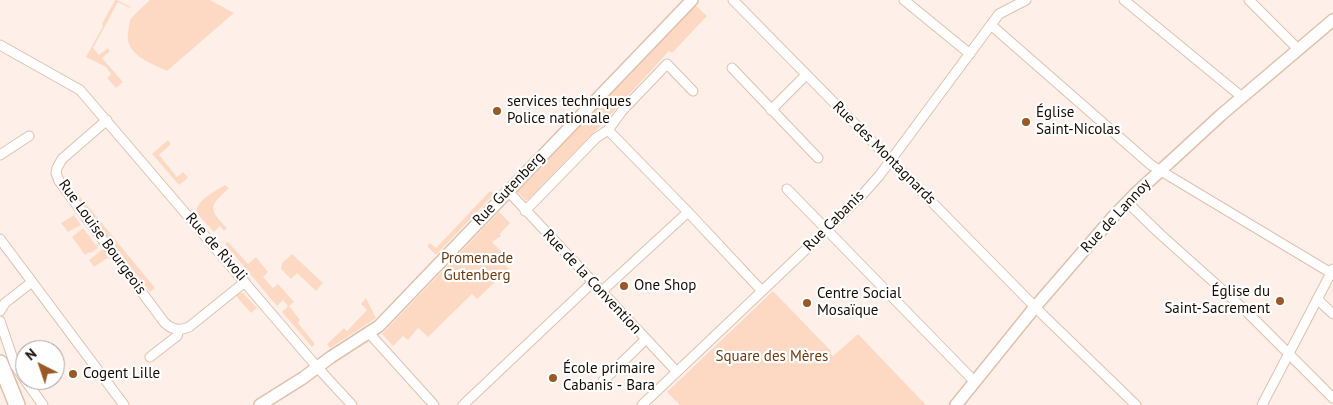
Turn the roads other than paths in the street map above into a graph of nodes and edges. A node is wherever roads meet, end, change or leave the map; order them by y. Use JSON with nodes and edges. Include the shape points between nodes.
{"nodes":[{"id":1,"x":692,"y":0,"type":"edge"},
{"id":2,"x":733,"y":0,"type":"edge"},
{"id":3,"x":904,"y":0,"type":"edge"},
{"id":4,"x":1026,"y":0,"type":"edge"},
{"id":5,"x":1124,"y":0,"type":"edge"},
{"id":6,"x":1249,"y":0,"type":"edge"},
{"id":7,"x":1333,"y":20,"type":"edge"},
{"id":8,"x":991,"y":25,"type":"junction"},
{"id":9,"x":0,"y":45,"type":"edge"},
{"id":10,"x":1298,"y":48,"type":"junction"},
{"id":11,"x":970,"y":54,"type":"junction"},
{"id":12,"x":732,"y":68,"type":"dead end"},
{"id":13,"x":806,"y":75,"type":"junction"},
{"id":14,"x":693,"y":91,"type":"dead end"},
{"id":15,"x":1242,"y":97,"type":"junction"},
{"id":16,"x":771,"y":110,"type":"junction"},
{"id":17,"x":106,"y":120,"type":"junction"},
{"id":18,"x":608,"y":130,"type":"junction"},
{"id":19,"x":29,"y":136,"type":"dead end"},
{"id":20,"x":0,"y":155,"type":"edge"},
{"id":21,"x":818,"y":158,"type":"dead end"},
{"id":22,"x":891,"y":159,"type":"junction"},
{"id":23,"x":1160,"y":170,"type":"junction"},
{"id":24,"x":787,"y":189,"type":"dead end"},
{"id":25,"x":508,"y":191,"type":"junction"},
{"id":26,"x":1127,"y":202,"type":"junction"},
{"id":27,"x":525,"y":211,"type":"junction"},
{"id":28,"x":688,"y":212,"type":"junction"},
{"id":29,"x":826,"y":230,"type":"junction"},
{"id":30,"x":0,"y":239,"type":"edge"},
{"id":31,"x":1332,"y":271,"type":"edge"},
{"id":32,"x":32,"y":282,"type":"junction"},
{"id":33,"x":246,"y":282,"type":"junction"},
{"id":34,"x":592,"y":283,"type":"junction"},
{"id":35,"x":762,"y":291,"type":"junction"},
{"id":36,"x":601,"y":292,"type":"junction"},
{"id":37,"x":1317,"y":299,"type":"junction"},
{"id":38,"x":1035,"y":307,"type":"junction"},
{"id":39,"x":0,"y":311,"type":"edge"},
{"id":40,"x":1333,"y":314,"type":"edge"},
{"id":41,"x":0,"y":321,"type":"edge"},
{"id":42,"x":179,"y":330,"type":"junction"},
{"id":43,"x":369,"y":333,"type":"junction"},
{"id":44,"x":646,"y":339,"type":"junction"},
{"id":45,"x":1289,"y":353,"type":"junction"},
{"id":46,"x":150,"y":357,"type":"dead end"},
{"id":47,"x":15,"y":362,"type":"edge"},
{"id":48,"x":0,"y":363,"type":"edge"},
{"id":49,"x":317,"y":367,"type":"junction"},
{"id":50,"x":677,"y":372,"type":"junction"},
{"id":51,"x":603,"y":381,"type":"dead end"},
{"id":52,"x":975,"y":382,"type":"junction"},
{"id":53,"x":32,"y":390,"type":"edge"},
{"id":54,"x":1333,"y":398,"type":"edge"},
{"id":55,"x":17,"y":405,"type":"edge"},
{"id":56,"x":43,"y":405,"type":"edge"},
{"id":57,"x":124,"y":405,"type":"edge"},
{"id":58,"x":260,"y":405,"type":"edge"},
{"id":59,"x":352,"y":405,"type":"edge"},
{"id":60,"x":434,"y":405,"type":"edge"},
{"id":61,"x":463,"y":405,"type":"edge"},
{"id":62,"x":642,"y":405,"type":"edge"},
{"id":63,"x":956,"y":405,"type":"edge"},
{"id":64,"x":1136,"y":405,"type":"edge"},
{"id":65,"x":1262,"y":405,"type":"edge"}],
"edges":[{"from":1,"to":25,"type":"street","name":"Rue Gutenberg"},
{"from":2,"to":13,"type":"street","name":"Rue des Montagnards"},
{"from":3,"to":11,"type":"street"},
{"from":4,"to":8,"type":"street","name":"Rue Cabanis","via":[[1000,14]]},
{"from":5,"to":15,"type":"street"},
{"from":6,"to":10,"type":"street"},
{"from":7,"to":10,"type":"street","name":"Rue de Lannoy"},
{"from":8,"to":11,"type":"street","name":"Rue Cabanis"},
{"from":8,"to":23,"type":"street"},
{"from":9,"to":17,"type":"street","name":"Rue de Rivoli","via":[[80,90]]},
{"from":10,"to":15,"type":"street","name":"Rue de Lannoy"},
{"from":11,"to":22,"type":"street","name":"Rue Cabanis"},
{"from":12,"to":16,"type":"street"},
{"from":13,"to":16,"type":"street"},
{"from":13,"to":22,"type":"street","name":"Rue des Montagnards"},
{"from":14,"to":18,"type":"street","name":"Rue Gutenberg","via":[[667,64]]},
{"from":15,"to":23,"type":"street","name":"Rue de Lannoy"},
{"from":16,"to":21,"type":"street"},
{"from":17,"to":33,"type":"street","name":"Rue de Rivoli"},
{"from":17,"to":42,"type":"street","name":"Rue Louise Bourgeois","via":[[62,159],[57,177],[164,322]]},
{"from":18,"to":27,"type":"street","name":"Rue Gutenberg","via":[[596,138]]},
{"from":18,"to":28,"type":"street"},
{"from":19,"to":20,"type":"street"},
{"from":22,"to":29,"type":"street","name":"Rue Cabanis","via":[[868,188]]},
{"from":22,"to":38,"type":"street","name":"Rue des Montagnards"},
{"from":23,"to":26,"type":"street","name":"Rue de Lannoy"},
{"from":23,"to":31,"type":"street"},
{"from":24,"to":29,"type":"street"},
{"from":25,"to":27,"type":"street","name":"Rue de la Convention"},
{"from":25,"to":43,"type":"street","name":"Rue Gutenberg"},
{"from":26,"to":38,"type":"street","name":"Rue de Lannoy"},
{"from":26,"to":45,"type":"street"},
{"from":27,"to":34,"type":"street","name":"Rue de la Convention"},
{"from":28,"to":35,"type":"street"},
{"from":28,"to":36,"type":"street"},
{"from":29,"to":35,"type":"street","name":"Rue Cabanis"},
{"from":29,"to":52,"type":"street"},
{"from":30,"to":32,"type":"street"},
{"from":31,"to":37,"type":"street"},
{"from":32,"to":39,"type":"street","via":[[5,303]]},
{"from":32,"to":57,"type":"street"},
{"from":33,"to":42,"type":"street","via":[[189,326]]},
{"from":33,"to":49,"type":"street","name":"Rue de Rivoli"},
{"from":34,"to":36,"type":"street","name":"Rue de la Convention"},
{"from":34,"to":61,"type":"street"},
{"from":35,"to":50,"type":"street","name":"Rue Cabanis"},
{"from":36,"to":44,"type":"street","name":"Rue de la Convention"},
{"from":37,"to":40,"type":"street"},
{"from":37,"to":45,"type":"street"},
{"from":38,"to":52,"type":"street","name":"Rue de Lannoy"},
{"from":38,"to":64,"type":"street","name":"Rue des Montagnards"},
{"from":41,"to":47,"type":"street"},
{"from":42,"to":46,"type":"street","via":[[177,336]]},
{"from":43,"to":49,"type":"street","name":"Rue Gutenberg"},
{"from":43,"to":60,"type":"street"},
{"from":44,"to":50,"type":"street","name":"Rue de la Convention"},
{"from":44,"to":51,"type":"street"},
{"from":45,"to":54,"type":"street"},
{"from":45,"to":65,"type":"street"},
{"from":48,"to":55,"type":"highway"},
{"from":49,"to":58,"type":"street","name":"Rue Gutenberg"},
{"from":49,"to":59,"type":"street","name":"Rue de Rivoli"},
{"from":50,"to":62,"type":"street","name":"Rue Cabanis"},
{"from":52,"to":63,"type":"street","name":"Rue de Lannoy"},
{"from":53,"to":56,"type":"street"}]}
